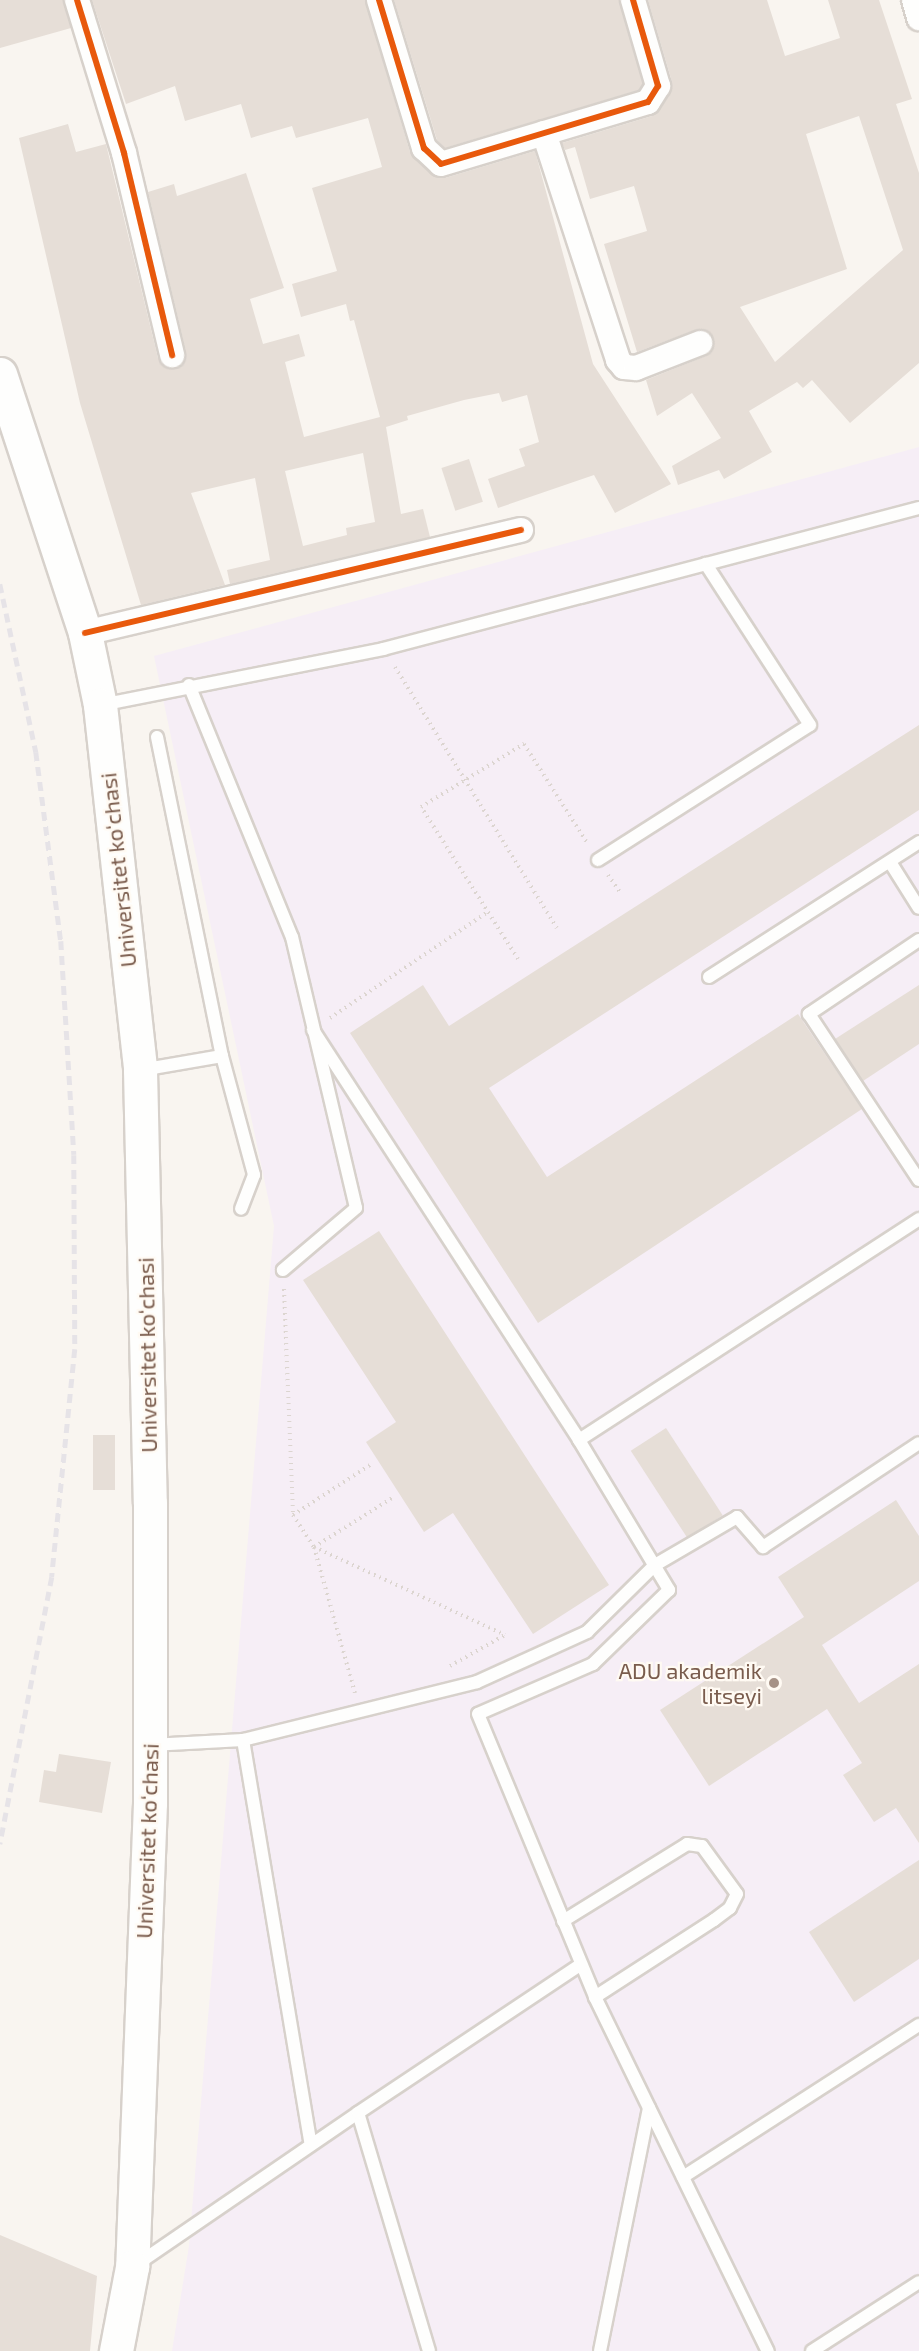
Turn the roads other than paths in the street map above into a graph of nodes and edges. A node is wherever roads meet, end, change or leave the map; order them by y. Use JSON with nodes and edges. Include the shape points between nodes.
{"nodes":[{"id":1,"x":77,"y":0,"type":"edge"},
{"id":2,"x":379,"y":0,"type":"edge"},
{"id":3,"x":633,"y":0,"type":"edge"},
{"id":4,"x":914,"y":0,"type":"edge"},
{"id":5,"x":919,"y":18,"type":"edge"},
{"id":6,"x":544,"y":133,"type":"junction"},
{"id":7,"x":700,"y":343,"type":"dead end"},
{"id":8,"x":172,"y":355,"type":"dead end"},
{"id":9,"x":0,"y":374,"type":"edge"},
{"id":10,"x":919,"y":508,"type":"edge"},
{"id":11,"x":521,"y":530,"type":"dead end"},
{"id":12,"x":706,"y":564,"type":"junction"},
{"id":13,"x":85,"y":633,"type":"junction"},
{"id":14,"x":189,"y":685,"type":"junction"},
{"id":15,"x":100,"y":705,"type":"junction"},
{"id":16,"x":157,"y":737,"type":"dead end"},
{"id":17,"x":919,"y":842,"type":"edge"},
{"id":18,"x":598,"y":860,"type":"road end"},
{"id":19,"x":890,"y":862,"type":"junction"},
{"id":20,"x":919,"y":908,"type":"edge"},
{"id":21,"x":919,"y":940,"type":"edge"},
{"id":22,"x":709,"y":977,"type":"dead end"},
{"id":23,"x":312,"y":1030,"type":"junction"},
{"id":24,"x":222,"y":1056,"type":"junction"},
{"id":25,"x":140,"y":1070,"type":"junction"},
{"id":26,"x":919,"y":1180,"type":"edge"},
{"id":27,"x":241,"y":1209,"type":"dead end"},
{"id":28,"x":919,"y":1219,"type":"edge"},
{"id":29,"x":283,"y":1270,"type":"road end"},
{"id":30,"x":579,"y":1440,"type":"junction"},
{"id":31,"x":919,"y":1443,"type":"edge"},
{"id":32,"x":655,"y":1565,"type":"junction"},
{"id":33,"x":243,"y":1740,"type":"junction"},
{"id":34,"x":150,"y":1745,"type":"junction"},
{"id":35,"x":563,"y":1921,"type":"junction"},
{"id":36,"x":581,"y":1964,"type":"junction"},
{"id":37,"x":595,"y":1997,"type":"junction"},
{"id":38,"x":919,"y":2025,"type":"edge"},
{"id":39,"x":649,"y":2108,"type":"junction"},
{"id":40,"x":358,"y":2113,"type":"junction"},
{"id":41,"x":310,"y":2142,"type":"junction"},
{"id":42,"x":683,"y":2177,"type":"junction"},
{"id":43,"x":132,"y":2267,"type":"junction"},
{"id":44,"x":919,"y":2282,"type":"edge"},
{"id":45,"x":116,"y":2351,"type":"edge"},
{"id":46,"x":429,"y":2351,"type":"edge"},
{"id":47,"x":600,"y":2351,"type":"edge"},
{"id":48,"x":768,"y":2351,"type":"edge"},
{"id":49,"x":812,"y":2351,"type":"edge"}],
"edges":[{"from":1,"to":8,"type":"street","via":[[124,153]]},
{"from":2,"to":6,"type":"street","via":[[432,160],[449,163]]},
{"from":3,"to":6,"type":"street","via":[[657,79],[655,94],[635,108]]},
{"from":4,"to":5,"type":"street"},
{"from":6,"to":7,"type":"street","via":[[618,360],[624,367],[636,368]]},
{"from":9,"to":13,"type":"main road","name":"Universitet kо‘chasi"},
{"from":10,"to":12,"type":"lane"},
{"from":11,"to":13,"type":"street"},
{"from":12,"to":14,"type":"lane","via":[[383,649]]},
{"from":12,"to":18,"type":"lane","via":[[810,725]]},
{"from":13,"to":15,"type":"main road","name":"Universitet kо‘chasi"},
{"from":14,"to":15,"type":"lane"},
{"from":14,"to":23,"type":"lane","via":[[292,937]]},
{"from":15,"to":25,"type":"main road","name":"Universitet kо‘chasi"},
{"from":16,"to":24,"type":"lane"},
{"from":17,"to":19,"type":"lane"},
{"from":19,"to":20,"type":"lane"},
{"from":19,"to":22,"type":"lane"},
{"from":21,"to":26,"type":"lane","via":[[809,1014]]},
{"from":23,"to":29,"type":"lane","via":[[356,1208]]},
{"from":23,"to":30,"type":"lane"},
{"from":24,"to":25,"type":"lane"},
{"from":24,"to":27,"type":"lane","via":[[254,1175]]},
{"from":25,"to":34,"type":"main road","name":"Universitet kо‘chasi","via":[[150,1503]]},
{"from":28,"to":30,"type":"lane"},
{"from":30,"to":32,"type":"lane"},
{"from":31,"to":32,"type":"lane","via":[[763,1547],[737,1517]]},
{"from":32,"to":33,"type":"lane","via":[[587,1632],[477,1682]]},
{"from":32,"to":35,"type":"lane","via":[[669,1590],[593,1664],[478,1714]]},
{"from":33,"to":34,"type":"lane"},
{"from":33,"to":41,"type":"lane"},
{"from":34,"to":43,"type":"main road","name":"Universitet kо‘chasi"},
{"from":35,"to":36,"type":"lane"},
{"from":35,"to":37,"type":"lane","via":[[687,1844],[702,1846],[737,1893],[730,1908],[714,1920]]},
{"from":36,"to":37,"type":"lane"},
{"from":36,"to":40,"type":"lane"},
{"from":37,"to":39,"type":"lane"},
{"from":38,"to":42,"type":"lane"},
{"from":39,"to":42,"type":"lane"},
{"from":39,"to":47,"type":"lane"},
{"from":40,"to":41,"type":"lane"},
{"from":40,"to":46,"type":"lane"},
{"from":41,"to":43,"type":"lane"},
{"from":42,"to":48,"type":"lane"},
{"from":43,"to":45,"type":"main road","name":"Universitet kо‘chasi"},
{"from":44,"to":49,"type":"lane"}]}
